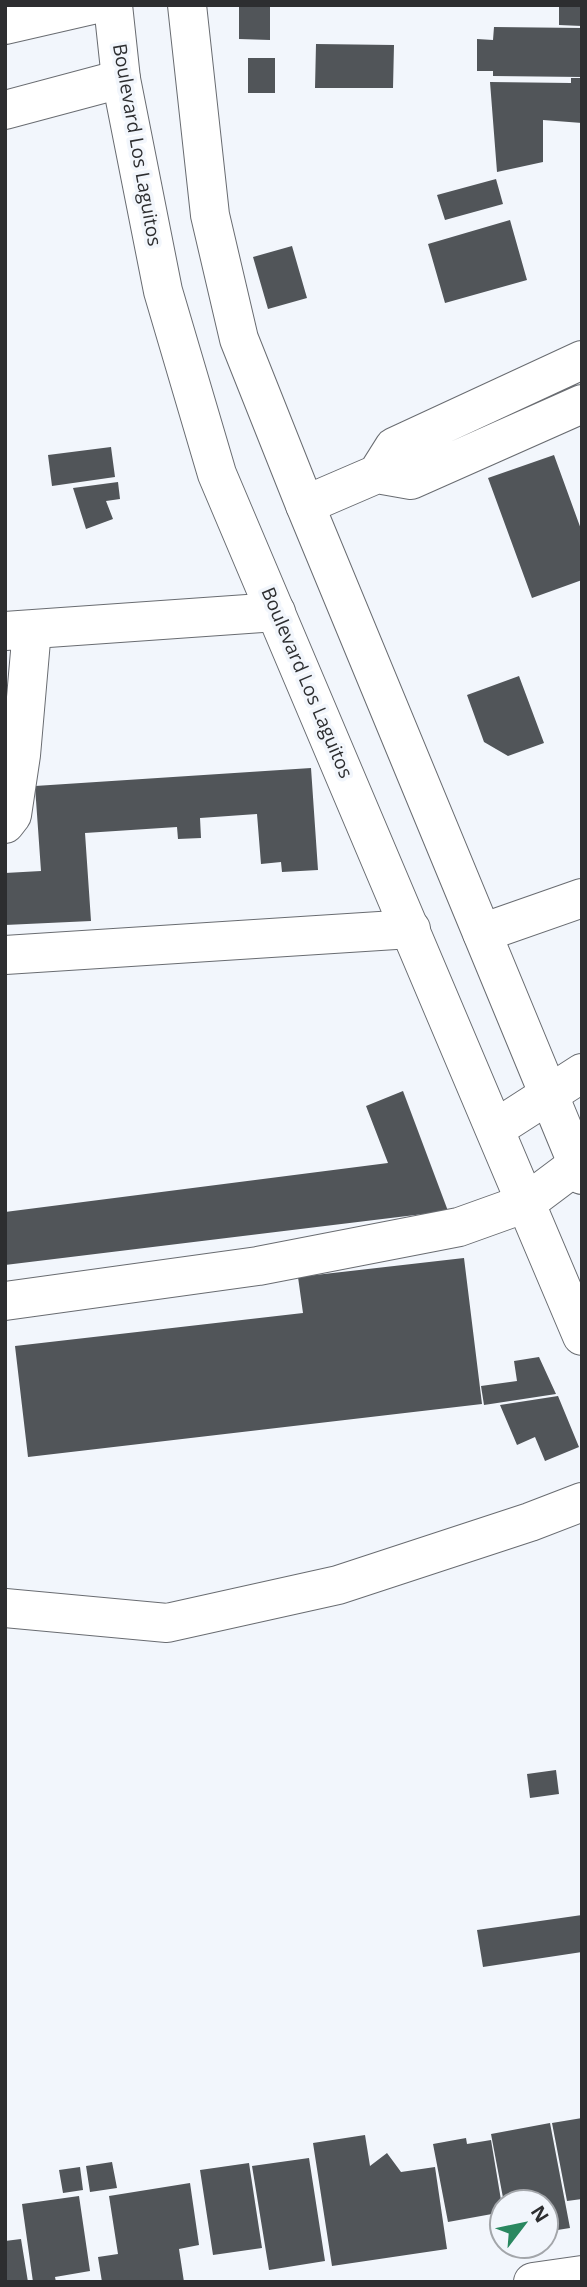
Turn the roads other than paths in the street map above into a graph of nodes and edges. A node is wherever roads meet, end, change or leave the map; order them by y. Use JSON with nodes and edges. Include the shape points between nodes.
{"nodes":[{"id":1,"x":92,"y":5,"type":"edge"},
{"id":2,"x":113,"y":5,"type":"edge"},
{"id":3,"x":187,"y":5,"type":"edge"},
{"id":4,"x":5,"y":24,"type":"edge"},
{"id":5,"x":121,"y":79,"type":"junction"},
{"id":6,"x":5,"y":110,"type":"edge"},
{"id":7,"x":582,"y":360,"type":"edge"},
{"id":8,"x":582,"y":404,"type":"edge"},
{"id":9,"x":377,"y":474,"type":"junction"},
{"id":10,"x":305,"y":505,"type":"junction"},
{"id":11,"x":276,"y":612,"type":"junction"},
{"id":12,"x":19,"y":630,"type":"edge"},
{"id":13,"x":5,"y":824,"type":"edge"},
{"id":14,"x":582,"y":898,"type":"edge"},
{"id":15,"x":411,"y":929,"type":"junction"},
{"id":16,"x":482,"y":933,"type":"junction"},
{"id":17,"x":5,"y":955,"type":"edge"},
{"id":18,"x":582,"y":1073,"type":"edge"},
{"id":19,"x":549,"y":1094,"type":"junction"},
{"id":20,"x":495,"y":1129,"type":"junction"},
{"id":21,"x":580,"y":1166,"type":"edge"},
{"id":22,"x":526,"y":1203,"type":"junction"},
{"id":23,"x":5,"y":1301,"type":"edge"},
{"id":24,"x":582,"y":1336,"type":"edge"},
{"id":25,"x":582,"y":1502,"type":"edge"},
{"id":26,"x":5,"y":1608,"type":"edge"},
{"id":27,"x":582,"y":2275,"type":"edge"},
{"id":28,"x":533,"y":2282,"type":"edge"}],
"edges":[{"from":1,"to":4,"type":"main road"},
{"from":2,"to":5,"type":"main road","name":"Boulevard Los Laguitos"},
{"from":3,"to":10,"type":"main road","via":[[210,215],[236,327]]},
{"from":5,"to":6,"type":"main road"},
{"from":5,"to":11,"type":"main road","name":"Boulevard Los Laguitos","via":[[163,291],[217,474]]},
{"from":7,"to":9,"type":"main road","via":[[394,447]]},
{"from":8,"to":9,"type":"main road","via":[[411,480]]},
{"from":9,"to":10,"type":"main road"},
{"from":10,"to":16,"type":"main road"},
{"from":11,"to":12,"type":"main road"},
{"from":11,"to":15,"type":"main road","name":"Boulevard Los Laguitos"},
{"from":12,"to":13,"type":"main road","via":[[21,755],[12,816]]},
{"from":14,"to":16,"type":"main road"},
{"from":15,"to":17,"type":"main road"},
{"from":15,"to":20,"type":"main road","name":"Boulevard Los Laguitos"},
{"from":16,"to":19,"type":"main road"},
{"from":18,"to":19,"type":"main road"},
{"from":19,"to":20,"type":"main road"},
{"from":19,"to":21,"type":"main road"},
{"from":20,"to":22,"type":"main road","name":"Boulevard Los Laguitos"},
{"from":21,"to":22,"type":"main road"},
{"from":22,"to":23,"type":"main road","via":[[459,1227],[258,1266]]},
{"from":22,"to":24,"type":"main road","name":"Boulevard Los Laguitos"},
{"from":25,"to":26,"type":"main road","via":[[338,1586],[167,1623]]},
{"from":27,"to":28,"type":"main road"}]}
